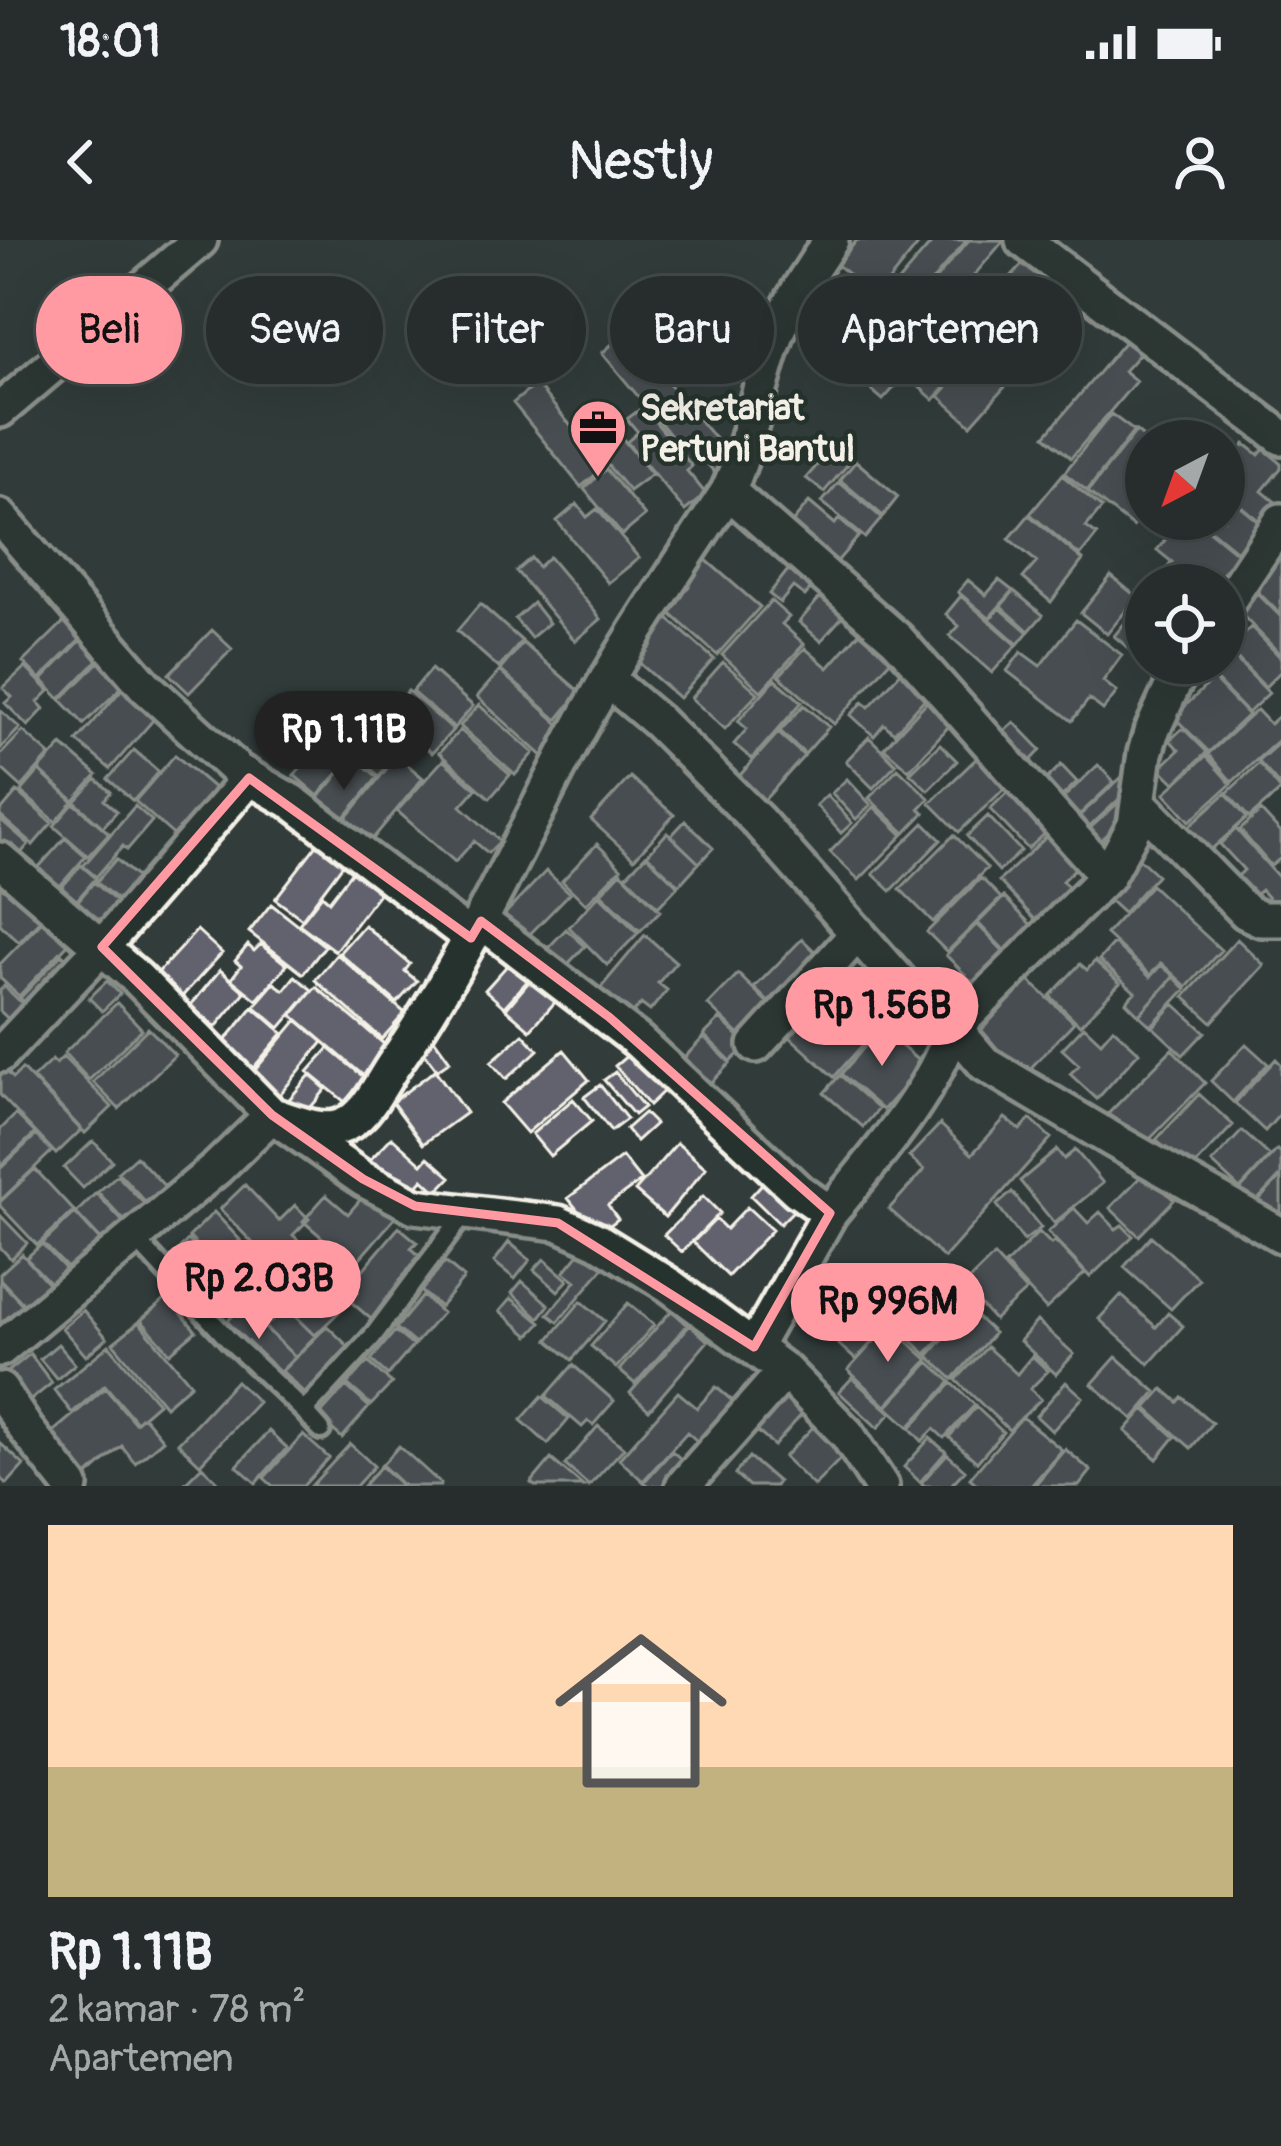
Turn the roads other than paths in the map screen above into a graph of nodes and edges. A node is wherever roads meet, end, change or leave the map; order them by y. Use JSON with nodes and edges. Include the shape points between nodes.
{"nodes":[{"id":1,"x":200,"y":240,"type":"edge"},
{"id":2,"x":831,"y":240,"type":"edge"},
{"id":3,"x":1023,"y":240,"type":"edge"},
{"id":4,"x":0,"y":410,"type":"edge"},
{"id":5,"x":1281,"y":437,"type":"edge"},
{"id":6,"x":728,"y":490,"type":"junction"},
{"id":7,"x":0,"y":517,"type":"edge"},
{"id":8,"x":1281,"y":521,"type":"edge"},
{"id":9,"x":1245,"y":576,"type":"edge"},
{"id":10,"x":607,"y":679,"type":"junction"},
{"id":11,"x":1174,"y":684,"type":"edge"},
{"id":12,"x":249,"y":778,"type":"junction"},
{"id":13,"x":1140,"y":804,"type":"junction"},
{"id":14,"x":0,"y":860,"type":"edge"},
{"id":15,"x":1107,"y":876,"type":"junction"},
{"id":16,"x":1281,"y":920,"type":"edge"},
{"id":17,"x":476,"y":929,"type":"junction"},
{"id":18,"x":858,"y":932,"type":"junction"},
{"id":19,"x":102,"y":947,"type":"junction"},
{"id":20,"x":954,"y":1028,"type":"junction"},
{"id":21,"x":756,"y":1046,"type":"dead end"},
{"id":22,"x":0,"y":1055,"type":"edge"},
{"id":23,"x":272,"y":1115,"type":"junction"},
{"id":24,"x":465,"y":1213,"type":"junction"},
{"id":25,"x":830,"y":1214,"type":"junction"},
{"id":26,"x":1281,"y":1235,"type":"edge"},
{"id":27,"x":134,"y":1238,"type":"junction"},
{"id":28,"x":754,"y":1347,"type":"junction"},
{"id":29,"x":0,"y":1349,"type":"edge"},
{"id":30,"x":784,"y":1371,"type":"junction"},
{"id":31,"x":0,"y":1390,"type":"edge"},
{"id":32,"x":304,"y":1411,"type":"junction"},
{"id":33,"x":321,"y":1430,"type":"dead end"},
{"id":34,"x":70,"y":1486,"type":"edge"},
{"id":35,"x":683,"y":1486,"type":"edge"},
{"id":36,"x":881,"y":1486,"type":"edge"}],
"edges":[{"from":1,"to":4,"type":"street"},
{"from":2,"to":6,"type":"street","via":[[779,329]]},
{"from":3,"to":5,"type":"street"},
{"from":6,"to":10,"type":"street"},
{"from":6,"to":15,"type":"street","via":[[897,639]]},
{"from":7,"to":12,"type":"street","via":[[146,686]]},
{"from":8,"to":9,"type":"street"},
{"from":10,"to":17,"type":"street"},
{"from":10,"to":18,"type":"street","via":[[758,821]]},
{"from":11,"to":13,"type":"street","via":[[1145,753]]},
{"from":12,"to":17,"type":"street"},
{"from":12,"to":19,"type":"street"},
{"from":13,"to":15,"type":"street"},
{"from":13,"to":16,"type":"street","via":[[1246,912]]},
{"from":14,"to":19,"type":"street"},
{"from":15,"to":20,"type":"street"},
{"from":17,"to":23,"type":"street","via":[[357,1118],[327,1131]]},
{"from":17,"to":25,"type":"street","via":[[638,1041]]},
{"from":18,"to":20,"type":"street","via":[[918,1002]]},
{"from":18,"to":21,"type":"street"},
{"from":19,"to":22,"type":"street"},
{"from":19,"to":23,"type":"street"},
{"from":20,"to":25,"type":"street","via":[[911,1111]]},
{"from":20,"to":26,"type":"street","via":[[986,1064]]},
{"from":23,"to":24,"type":"street","via":[[415,1206]]},
{"from":23,"to":27,"type":"street"},
{"from":24,"to":28,"type":"street","via":[[558,1223],[598,1241]]},
{"from":24,"to":32,"type":"lane","via":[[373,1336]]},
{"from":25,"to":28,"type":"street"},
{"from":27,"to":29,"type":"street"},
{"from":27,"to":32,"type":"lane"},
{"from":28,"to":30,"type":"street"},
{"from":30,"to":35,"type":"street"},
{"from":30,"to":36,"type":"street","via":[[847,1434]]},
{"from":31,"to":34,"type":"street"},
{"from":32,"to":33,"type":"lane"}]}
